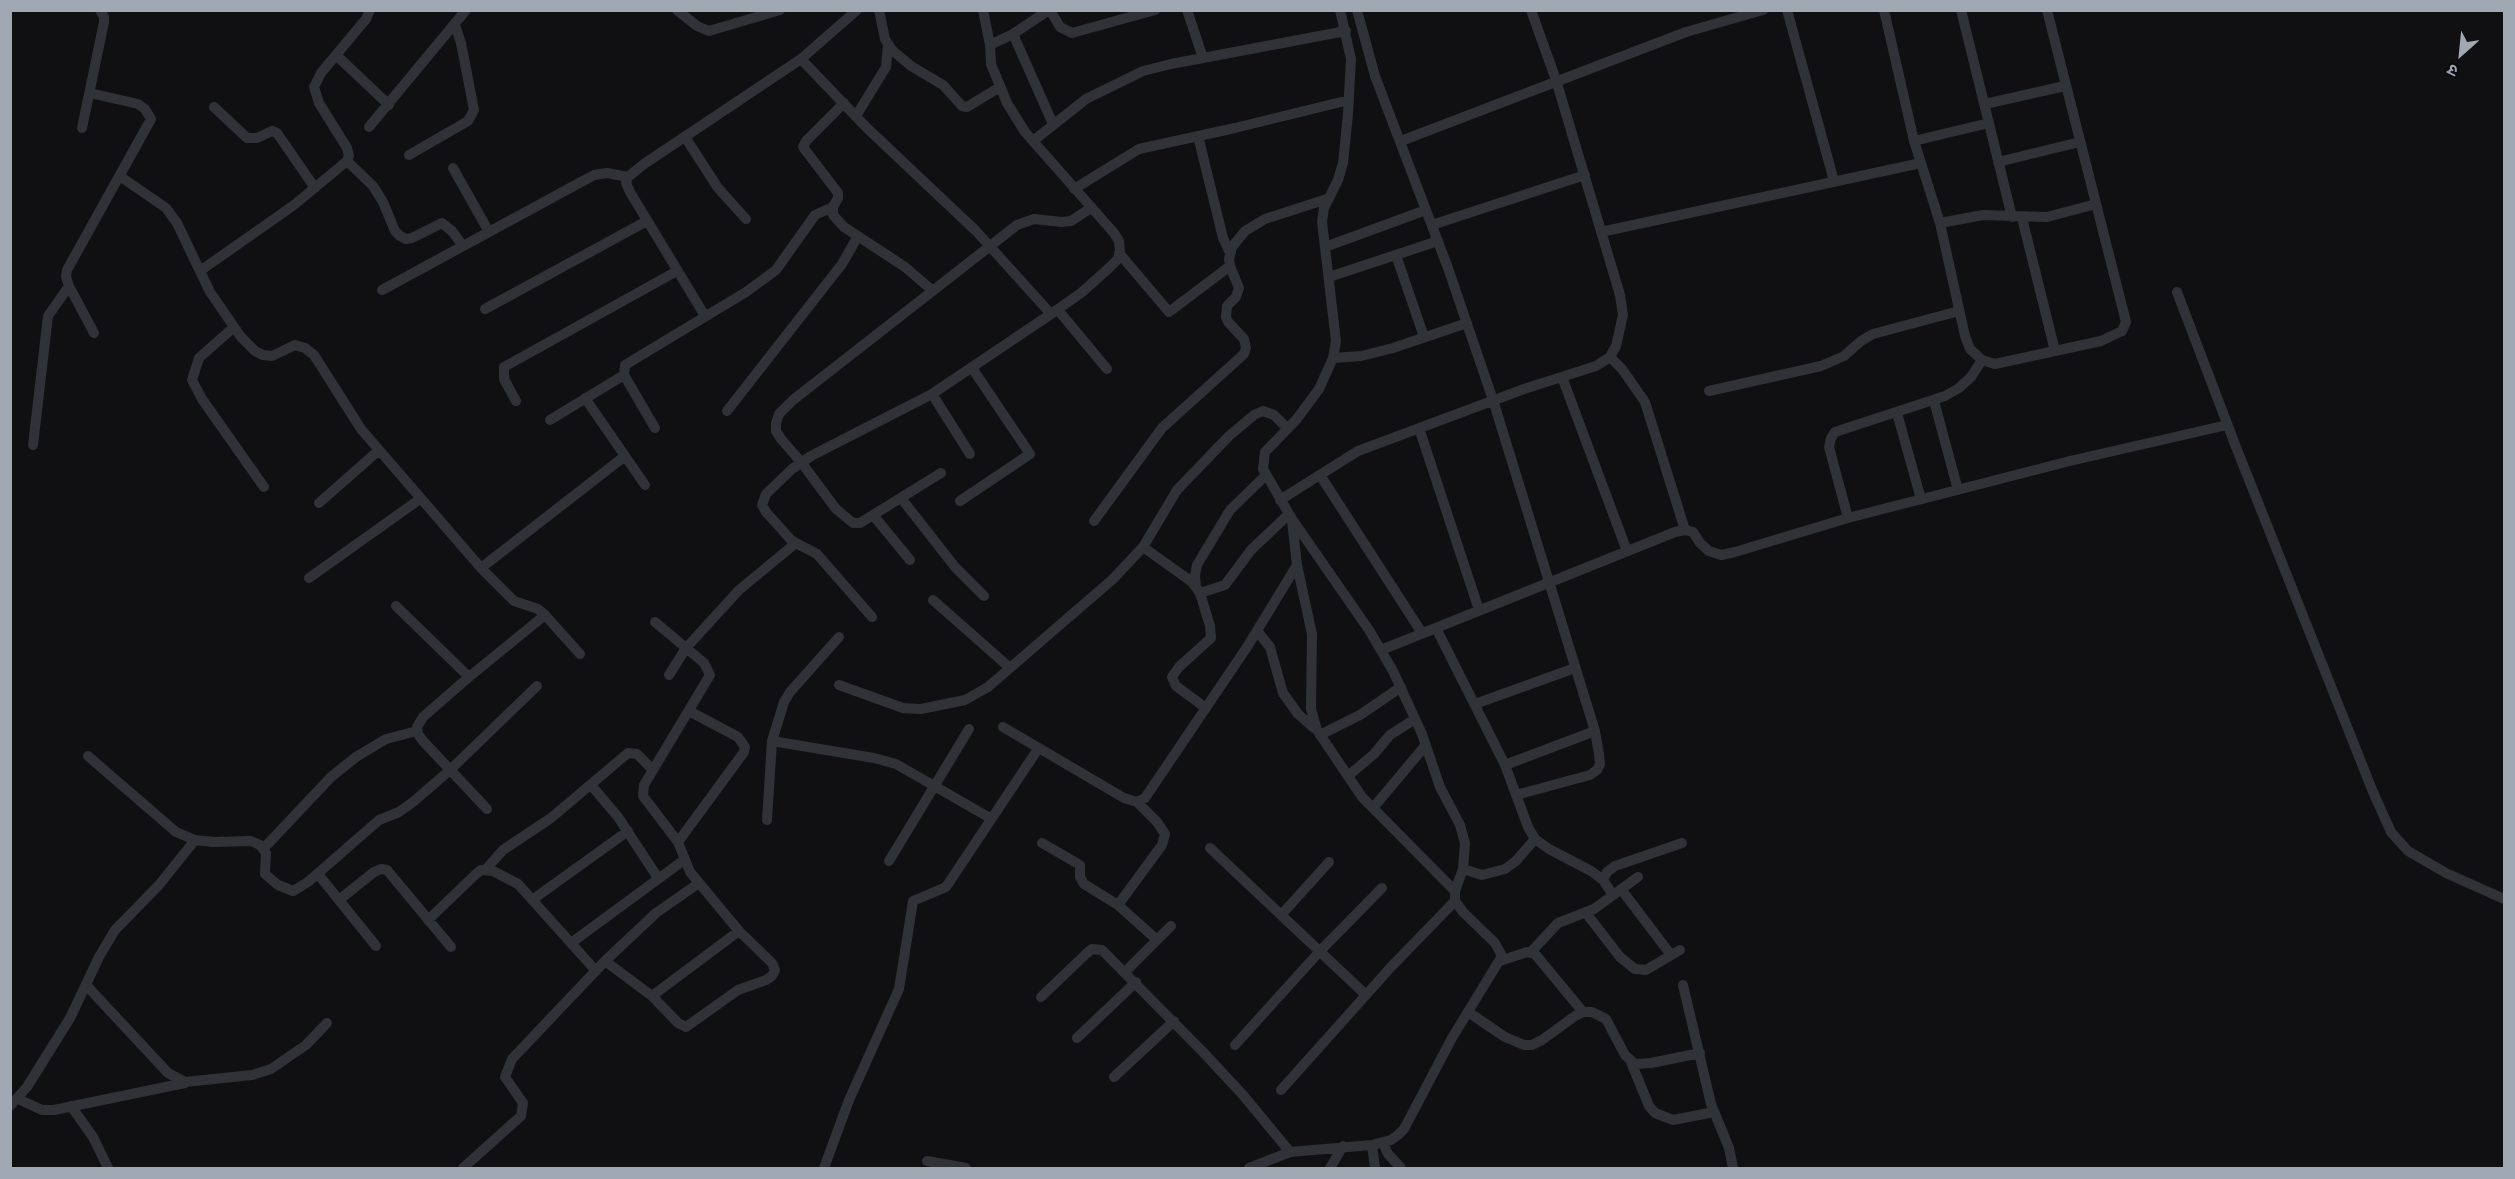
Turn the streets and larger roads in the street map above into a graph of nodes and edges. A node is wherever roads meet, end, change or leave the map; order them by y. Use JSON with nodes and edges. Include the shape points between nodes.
{"nodes":[{"id":1,"x":100,"y":10,"type":"edge"},
{"id":2,"x":370,"y":10,"type":"edge"},
{"id":3,"x":466,"y":10,"type":"edge"},
{"id":4,"x":677,"y":10,"type":"edge"},
{"id":5,"x":780,"y":10,"type":"edge"},
{"id":6,"x":857,"y":10,"type":"edge"},
{"id":7,"x":879,"y":10,"type":"edge"},
{"id":8,"x":983,"y":10,"type":"edge"},
{"id":9,"x":1050,"y":10,"type":"edge"},
{"id":10,"x":1155,"y":10,"type":"edge"},
{"id":11,"x":1187,"y":10,"type":"edge"},
{"id":12,"x":1340,"y":10,"type":"edge"},
{"id":13,"x":1357,"y":10,"type":"edge"},
{"id":14,"x":1531,"y":10,"type":"edge"},
{"id":15,"x":1764,"y":10,"type":"edge"},
{"id":16,"x":1787,"y":10,"type":"edge"},
{"id":17,"x":1884,"y":10,"type":"edge"},
{"id":18,"x":1961,"y":10,"type":"edge"},
{"id":19,"x":2047,"y":10,"type":"edge"},
{"id":20,"x":455,"y":25,"type":"junction"},
{"id":21,"x":1346,"y":31,"type":"junction"},
{"id":22,"x":1013,"y":34,"type":"junction"},
{"id":23,"x":888,"y":45,"type":"junction"},
{"id":24,"x":990,"y":45,"type":"junction"},
{"id":25,"x":336,"y":55,"type":"junction"},
{"id":26,"x":1203,"y":58,"type":"junction"},
{"id":27,"x":801,"y":59,"type":"junction"},
{"id":28,"x":1556,"y":80,"type":"junction"},
{"id":29,"x":2065,"y":86,"type":"junction"},
{"id":30,"x":1000,"y":87,"type":"junction"},
{"id":31,"x":90,"y":93,"type":"junction"},
{"id":32,"x":1349,"y":100,"type":"junction"},
{"id":33,"x":844,"y":104,"type":"junction"},
{"id":34,"x":1985,"y":104,"type":"junction"},
{"id":35,"x":389,"y":105,"type":"junction"},
{"id":36,"x":214,"y":107,"type":"dead end"},
{"id":37,"x":856,"y":116,"type":"junction"},
{"id":38,"x":1989,"y":123,"type":"junction"},
{"id":39,"x":1053,"y":124,"type":"junction"},
{"id":40,"x":369,"y":127,"type":"dead end"},
{"id":41,"x":82,"y":128,"type":"dead end"},
{"id":42,"x":1198,"y":136,"type":"junction"},
{"id":43,"x":684,"y":137,"type":"junction"},
{"id":44,"x":1033,"y":141,"type":"junction"},
{"id":45,"x":1401,"y":141,"type":"junction"},
{"id":46,"x":1914,"y":141,"type":"junction"},
{"id":47,"x":2080,"y":142,"type":"junction"},
{"id":48,"x":409,"y":155,"type":"dead end"},
{"id":49,"x":346,"y":161,"type":"junction"},
{"id":50,"x":1998,"y":162,"type":"junction"},
{"id":51,"x":1921,"y":163,"type":"junction"},
{"id":52,"x":453,"y":168,"type":"dead end"},
{"id":53,"x":1585,"y":175,"type":"junction"},
{"id":54,"x":121,"y":177,"type":"junction"},
{"id":55,"x":628,"y":177,"type":"junction"},
{"id":56,"x":1834,"y":181,"type":"junction"},
{"id":57,"x":315,"y":188,"type":"junction"},
{"id":58,"x":1074,"y":189,"type":"junction"},
{"id":59,"x":1327,"y":200,"type":"junction"},
{"id":60,"x":2096,"y":204,"type":"junction"},
{"id":61,"x":833,"y":207,"type":"junction"},
{"id":62,"x":1091,"y":208,"type":"junction"},
{"id":63,"x":1426,"y":210,"type":"junction"},
{"id":64,"x":2017,"y":218,"type":"junction"},
{"id":65,"x":746,"y":219,"type":"dead end"},
{"id":66,"x":646,"y":221,"type":"junction"},
{"id":67,"x":1940,"y":222,"type":"junction"},
{"id":68,"x":1432,"y":225,"type":"junction"},
{"id":69,"x":489,"y":232,"type":"junction"},
{"id":70,"x":1601,"y":232,"type":"junction"},
{"id":71,"x":858,"y":236,"type":"junction"},
{"id":72,"x":1438,"y":241,"type":"junction"},
{"id":73,"x":463,"y":246,"type":"junction"},
{"id":74,"x":991,"y":247,"type":"junction"},
{"id":75,"x":1325,"y":247,"type":"junction"},
{"id":76,"x":1119,"y":253,"type":"junction"},
{"id":77,"x":1230,"y":253,"type":"junction"},
{"id":78,"x":1396,"y":255,"type":"junction"},
{"id":79,"x":1230,"y":266,"type":"junction"},
{"id":80,"x":677,"y":271,"type":"junction"},
{"id":81,"x":200,"y":272,"type":"junction"},
{"id":82,"x":1329,"y":277,"type":"junction"},
{"id":83,"x":69,"y":286,"type":"junction"},
{"id":84,"x":382,"y":290,"type":"dead end"},
{"id":85,"x":933,"y":291,"type":"junction"},
{"id":86,"x":2177,"y":292,"type":"dead end"},
{"id":87,"x":485,"y":309,"type":"dead end"},
{"id":88,"x":1959,"y":311,"type":"junction"},
{"id":89,"x":1055,"y":312,"type":"junction"},
{"id":90,"x":705,"y":316,"type":"junction"},
{"id":91,"x":1467,"y":323,"type":"junction"},
{"id":92,"x":234,"y":327,"type":"junction"},
{"id":93,"x":94,"y":333,"type":"dead end"},
{"id":94,"x":1424,"y":337,"type":"junction"},
{"id":95,"x":2055,"y":351,"type":"junction"},
{"id":96,"x":1610,"y":357,"type":"junction"},
{"id":97,"x":1333,"y":358,"type":"junction"},
{"id":98,"x":1982,"y":360,"type":"junction"},
{"id":99,"x":972,"y":368,"type":"junction"},
{"id":100,"x":1107,"y":369,"type":"dead end"},
{"id":101,"x":624,"y":375,"type":"junction"},
{"id":102,"x":1562,"y":377,"type":"junction"},
{"id":103,"x":1709,"y":391,"type":"dead end"},
{"id":104,"x":932,"y":394,"type":"junction"},
{"id":105,"x":585,"y":398,"type":"junction"},
{"id":106,"x":1493,"y":400,"type":"junction"},
{"id":107,"x":516,"y":401,"type":"dead end"},
{"id":108,"x":1934,"y":401,"type":"junction"},
{"id":109,"x":727,"y":411,"type":"dead end"},
{"id":110,"x":1897,"y":413,"type":"junction"},
{"id":111,"x":550,"y":420,"type":"dead end"},
{"id":112,"x":2227,"y":425,"type":"junction"},
{"id":113,"x":655,"y":428,"type":"dead end"},
{"id":114,"x":1287,"y":428,"type":"junction"},
{"id":115,"x":1419,"y":428,"type":"junction"},
{"id":116,"x":33,"y":445,"type":"dead end"},
{"id":117,"x":378,"y":451,"type":"junction"},
{"id":118,"x":970,"y":454,"type":"dead end"},
{"id":119,"x":625,"y":456,"type":"junction"},
{"id":120,"x":801,"y":462,"type":"junction"},
{"id":121,"x":941,"y":473,"type":"dead end"},
{"id":122,"x":1320,"y":475,"type":"junction"},
{"id":123,"x":1265,"y":476,"type":"junction"},
{"id":124,"x":645,"y":485,"type":"dead end"},
{"id":125,"x":264,"y":487,"type":"dead end"},
{"id":126,"x":1958,"y":490,"type":"junction"},
{"id":127,"x":900,"y":498,"type":"junction"},
{"id":128,"x":1921,"y":499,"type":"junction"},
{"id":129,"x":420,"y":500,"type":"junction"},
{"id":130,"x":1280,"y":500,"type":"junction"},
{"id":131,"x":960,"y":501,"type":"dead end"},
{"id":132,"x":319,"y":502,"type":"dead end"},
{"id":133,"x":873,"y":515,"type":"junction"},
{"id":134,"x":1291,"y":517,"type":"junction"},
{"id":135,"x":1848,"y":518,"type":"junction"},
{"id":136,"x":1094,"y":521,"type":"dead end"},
{"id":137,"x":1685,"y":530,"type":"junction"},
{"id":138,"x":796,"y":543,"type":"junction"},
{"id":139,"x":1143,"y":547,"type":"junction"},
{"id":140,"x":1627,"y":551,"type":"junction"},
{"id":141,"x":910,"y":561,"type":"dead end"},
{"id":142,"x":1297,"y":565,"type":"junction"},
{"id":143,"x":481,"y":568,"type":"junction"},
{"id":144,"x":309,"y":578,"type":"dead end"},
{"id":145,"x":1549,"y":582,"type":"junction"},
{"id":146,"x":1198,"y":590,"type":"junction"},
{"id":147,"x":984,"y":596,"type":"dead end"},
{"id":148,"x":933,"y":600,"type":"dead end"},
{"id":149,"x":396,"y":606,"type":"dead end"},
{"id":150,"x":1479,"y":610,"type":"junction"},
{"id":151,"x":545,"y":615,"type":"junction"},
{"id":152,"x":872,"y":617,"type":"dead end"},
{"id":153,"x":655,"y":622,"type":"dead end"},
{"id":154,"x":1436,"y":628,"type":"junction"},
{"id":155,"x":1257,"y":631,"type":"junction"},
{"id":156,"x":1422,"y":633,"type":"junction"},
{"id":157,"x":839,"y":637,"type":"dead end"},
{"id":158,"x":686,"y":648,"type":"junction"},
{"id":159,"x":1381,"y":650,"type":"junction"},
{"id":160,"x":580,"y":654,"type":"dead end"},
{"id":161,"x":1010,"y":668,"type":"junction"},
{"id":162,"x":1575,"y":668,"type":"junction"},
{"id":163,"x":669,"y":675,"type":"dead end"},
{"id":164,"x":469,"y":677,"type":"junction"},
{"id":165,"x":839,"y":685,"type":"dead end"},
{"id":166,"x":537,"y":686,"type":"dead end"},
{"id":167,"x":1401,"y":687,"type":"junction"},
{"id":168,"x":1475,"y":704,"type":"junction"},
{"id":169,"x":1206,"y":708,"type":"junction"},
{"id":170,"x":689,"y":711,"type":"junction"},
{"id":171,"x":1415,"y":719,"type":"junction"},
{"id":172,"x":1003,"y":727,"type":"dead end"},
{"id":173,"x":969,"y":729,"type":"dead end"},
{"id":174,"x":417,"y":731,"type":"junction"},
{"id":175,"x":1595,"y":731,"type":"junction"},
{"id":176,"x":1318,"y":732,"type":"junction"},
{"id":177,"x":772,"y":741,"type":"junction"},
{"id":178,"x":1425,"y":746,"type":"junction"},
{"id":179,"x":1038,"y":749,"type":"junction"},
{"id":180,"x":88,"y":756,"type":"dead end"},
{"id":181,"x":1505,"y":765,"type":"junction"},
{"id":182,"x":450,"y":770,"type":"junction"},
{"id":183,"x":652,"y":770,"type":"junction"},
{"id":184,"x":1348,"y":776,"type":"junction"},
{"id":185,"x":591,"y":785,"type":"junction"},
{"id":186,"x":934,"y":785,"type":"junction"},
{"id":187,"x":1516,"y":795,"type":"junction"},
{"id":188,"x":1137,"y":802,"type":"junction"},
{"id":189,"x":1372,"y":808,"type":"junction"},
{"id":190,"x":487,"y":809,"type":"dead end"},
{"id":191,"x":990,"y":818,"type":"junction"},
{"id":192,"x":767,"y":820,"type":"dead end"},
{"id":193,"x":628,"y":831,"type":"junction"},
{"id":194,"x":1535,"y":839,"type":"junction"},
{"id":195,"x":195,"y":840,"type":"junction"},
{"id":196,"x":678,"y":842,"type":"junction"},
{"id":197,"x":1041,"y":843,"type":"dead end"},
{"id":198,"x":1682,"y":843,"type":"dead end"},
{"id":199,"x":264,"y":848,"type":"junction"},
{"id":200,"x":1210,"y":848,"type":"dead end"},
{"id":201,"x":684,"y":860,"type":"junction"},
{"id":202,"x":889,"y":861,"type":"dead end"},
{"id":203,"x":1329,"y":862,"type":"dead end"},
{"id":204,"x":486,"y":869,"type":"junction"},
{"id":205,"x":1463,"y":869,"type":"junction"},
{"id":206,"x":318,"y":874,"type":"junction"},
{"id":207,"x":1638,"y":877,"type":"dead end"},
{"id":208,"x":658,"y":878,"type":"junction"},
{"id":209,"x":1603,"y":880,"type":"junction"},
{"id":210,"x":699,"y":883,"type":"junction"},
{"id":211,"x":1382,"y":888,"type":"dead end"},
{"id":212,"x":1617,"y":892,"type":"junction"},
{"id":213,"x":1455,"y":896,"type":"junction"},
{"id":214,"x":2505,"y":899,"type":"edge"},
{"id":215,"x":339,"y":900,"type":"junction"},
{"id":216,"x":532,"y":900,"type":"junction"},
{"id":217,"x":1118,"y":906,"type":"junction"},
{"id":218,"x":1281,"y":914,"type":"junction"},
{"id":219,"x":1586,"y":914,"type":"junction"},
{"id":220,"x":429,"y":920,"type":"junction"},
{"id":221,"x":1171,"y":926,"type":"dead end"},
{"id":222,"x":739,"y":931,"type":"junction"},
{"id":223,"x":1157,"y":940,"type":"junction"},
{"id":224,"x":571,"y":943,"type":"junction"},
{"id":225,"x":376,"y":946,"type":"dead end"},
{"id":226,"x":451,"y":947,"type":"dead end"},
{"id":227,"x":1320,"y":951,"type":"junction"},
{"id":228,"x":1531,"y":952,"type":"junction"},
{"id":229,"x":605,"y":961,"type":"junction"},
{"id":230,"x":1500,"y":961,"type":"junction"},
{"id":231,"x":596,"y":971,"type":"junction"},
{"id":232,"x":1125,"y":972,"type":"junction"},
{"id":233,"x":1136,"y":982,"type":"junction"},
{"id":234,"x":86,"y":985,"type":"junction"},
{"id":235,"x":1683,"y":985,"type":"dead end"},
{"id":236,"x":1366,"y":995,"type":"junction"},
{"id":237,"x":652,"y":996,"type":"junction"},
{"id":238,"x":1041,"y":997,"type":"dead end"},
{"id":239,"x":1468,"y":1012,"type":"junction"},
{"id":240,"x":1583,"y":1012,"type":"junction"},
{"id":241,"x":1174,"y":1021,"type":"junction"},
{"id":242,"x":327,"y":1023,"type":"dead end"},
{"id":243,"x":1077,"y":1038,"type":"dead end"},
{"id":244,"x":1235,"y":1045,"type":"dead end"},
{"id":245,"x":1700,"y":1053,"type":"junction"},
{"id":246,"x":1631,"y":1062,"type":"junction"},
{"id":247,"x":1114,"y":1077,"type":"dead end"},
{"id":248,"x":185,"y":1082,"type":"junction"},
{"id":249,"x":1281,"y":1090,"type":"dead end"},
{"id":250,"x":14,"y":1103,"type":"edge"},
{"id":251,"x":71,"y":1106,"type":"junction"},
{"id":252,"x":1714,"y":1112,"type":"junction"},
{"id":253,"x":1377,"y":1144,"type":"junction"},
{"id":254,"x":1343,"y":1146,"type":"junction"},
{"id":255,"x":1290,"y":1152,"type":"junction"},
{"id":256,"x":927,"y":1161,"type":"dead end"},
{"id":257,"x":108,"y":1168,"type":"edge"},
{"id":258,"x":463,"y":1168,"type":"edge"},
{"id":259,"x":824,"y":1168,"type":"edge"},
{"id":260,"x":966,"y":1168,"type":"edge"},
{"id":261,"x":1249,"y":1168,"type":"edge"},
{"id":262,"x":1330,"y":1168,"type":"edge"},
{"id":263,"x":1375,"y":1168,"type":"edge"},
{"id":264,"x":1401,"y":1168,"type":"edge"},
{"id":265,"x":1733,"y":1168,"type":"edge"}],
"edges":[{"from":1,"to":31,"type":"street","via":[[104,22]]},
{"from":2,"to":25,"type":"street"},
{"from":3,"to":20,"type":"street"},
{"from":4,"to":5,"type":"street","via":[[709,31]]},
{"from":6,"to":27,"type":"street"},
{"from":7,"to":23,"type":"street"},
{"from":8,"to":24,"type":"street"},
{"from":9,"to":10,"type":"street","via":[[1060,27],[1072,33]]},
{"from":9,"to":22,"type":"street"},
{"from":11,"to":26,"type":"street"},
{"from":12,"to":21,"type":"street"},
{"from":13,"to":45,"type":"street","via":[[1375,76]]},
{"from":14,"to":28,"type":"street"},
{"from":15,"to":28,"type":"street","via":[[1686,32]]},
{"from":16,"to":56,"type":"street"},
{"from":17,"to":46,"type":"street"},
{"from":18,"to":34,"type":"street"},
{"from":19,"to":29,"type":"street"},
{"from":20,"to":35,"type":"street"},
{"from":20,"to":48,"type":"street","via":[[474,110],[468,121]]},
{"from":21,"to":26,"type":"street"},
{"from":21,"to":32,"type":"street","via":[[1351,59]]},
{"from":22,"to":24,"type":"street"},
{"from":22,"to":39,"type":"street"},
{"from":23,"to":30,"type":"street","via":[[899,58],[943,85],[962,106],[967,107]]},
{"from":23,"to":37,"type":"street","via":[[886,67]]},
{"from":24,"to":30,"type":"street","via":[[991,64]]},
{"from":25,"to":35,"type":"street"},
{"from":25,"to":49,"type":"street","via":[[314,87],[319,103],[348,148]]},
{"from":26,"to":39,"type":"street","via":[[1143,71],[1086,99]]},
{"from":27,"to":33,"type":"street"},
{"from":27,"to":43,"type":"street"},
{"from":28,"to":45,"type":"street"},
{"from":28,"to":53,"type":"street"},
{"from":29,"to":34,"type":"street"},
{"from":29,"to":47,"type":"street"},
{"from":30,"to":44,"type":"street"},
{"from":31,"to":41,"type":"street"},
{"from":31,"to":54,"type":"street","via":[[138,104],[151,119]]},
{"from":32,"to":42,"type":"street"},
{"from":32,"to":59,"type":"street","via":[[1343,163]]},
{"from":33,"to":37,"type":"street"},
{"from":33,"to":61,"type":"street","via":[[803,147],[838,193]]},
{"from":34,"to":38,"type":"street"},
{"from":35,"to":40,"type":"street"},
{"from":36,"to":57,"type":"street","via":[[247,138],[277,133]]},
{"from":37,"to":74,"type":"street"},
{"from":38,"to":46,"type":"street"},
{"from":38,"to":50,"type":"street"},
{"from":39,"to":44,"type":"street"},
{"from":42,"to":58,"type":"street","via":[[1139,149]]},
{"from":42,"to":77,"type":"street"},
{"from":43,"to":55,"type":"street"},
{"from":43,"to":65,"type":"street","via":[[718,188]]},
{"from":44,"to":58,"type":"street"},
{"from":45,"to":63,"type":"street"},
{"from":46,"to":51,"type":"street"},
{"from":47,"to":50,"type":"street"},
{"from":47,"to":60,"type":"street"},
{"from":49,"to":57,"type":"street"},
{"from":49,"to":73,"type":"street","via":[[373,186],[400,236],[412,238],[442,223]]},
{"from":50,"to":64,"type":"street"},
{"from":51,"to":56,"type":"street"},
{"from":51,"to":67,"type":"street"},
{"from":52,"to":69,"type":"street"},
{"from":53,"to":68,"type":"street"},
{"from":53,"to":70,"type":"street"},
{"from":54,"to":81,"type":"street","via":[[166,208]]},
{"from":54,"to":83,"type":"street","via":[[67,270]]},
{"from":55,"to":66,"type":"street","via":[[626,183]]},
{"from":55,"to":69,"type":"street","via":[[594,175]]},
{"from":56,"to":70,"type":"street"},
{"from":57,"to":81,"type":"street"},
{"from":58,"to":62,"type":"street"},
{"from":59,"to":75,"type":"street","via":[[1322,222]]},
{"from":59,"to":77,"type":"street","via":[[1264,219],[1245,231]]},
{"from":60,"to":64,"type":"street","via":[[2047,217]]},
{"from":60,"to":95,"type":"street","via":[[2126,322],[2115,336]]},
{"from":61,"to":71,"type":"street","via":[[838,222]]},
{"from":61,"to":90,"type":"street","via":[[815,215],[776,270]]},
{"from":62,"to":74,"type":"street","via":[[1071,221],[1025,221]]},
{"from":62,"to":76,"type":"street","via":[[1119,241]]},
{"from":63,"to":68,"type":"street"},
{"from":63,"to":75,"type":"street"},
{"from":64,"to":67,"type":"street","via":[[1983,215]]},
{"from":64,"to":95,"type":"street"},
{"from":66,"to":80,"type":"street"},
{"from":66,"to":87,"type":"street"},
{"from":67,"to":88,"type":"street"},
{"from":68,"to":72,"type":"street"},
{"from":69,"to":73,"type":"street"},
{"from":70,"to":96,"type":"street","via":[[1623,315]]},
{"from":71,"to":85,"type":"street"},
{"from":71,"to":109,"type":"street","via":[[842,264]]},
{"from":72,"to":78,"type":"street"},
{"from":72,"to":91,"type":"street"},
{"from":73,"to":84,"type":"street"},
{"from":74,"to":85,"type":"street"},
{"from":74,"to":89,"type":"street"},
{"from":75,"to":82,"type":"street"},
{"from":76,"to":79,"type":"street","via":[[1169,312]]},
{"from":76,"to":89,"type":"street","via":[[1109,268]]},
{"from":77,"to":79,"type":"street"},
{"from":78,"to":82,"type":"street"},
{"from":78,"to":94,"type":"street"},
{"from":79,"to":136,"type":"street","via":[[1239,288],[1227,306],[1226,317],[1244,339],[1244,354],[1162,428]]},
{"from":80,"to":90,"type":"street"},
{"from":80,"to":107,"type":"street","via":[[504,367],[504,379]]},
{"from":81,"to":92,"type":"street"},
{"from":82,"to":97,"type":"street","via":[[1336,341]]},
{"from":83,"to":93,"type":"street"},
{"from":83,"to":116,"type":"street","via":[[48,316]]},
{"from":85,"to":120,"type":"street","via":[[779,414],[776,431]]},
{"from":86,"to":112,"type":"street"},
{"from":88,"to":98,"type":"street","via":[[1970,349]]},
{"from":88,"to":103,"type":"street","via":[[1873,334],[1844,356],[1821,366]]},
{"from":89,"to":99,"type":"street"},
{"from":89,"to":100,"type":"street"},
{"from":90,"to":101,"type":"street","via":[[628,362]]},
{"from":91,"to":94,"type":"street"},
{"from":91,"to":106,"type":"street"},
{"from":92,"to":117,"type":"street","via":[[263,355],[272,356],[295,345],[314,355],[351,416]]},
{"from":92,"to":125,"type":"street","via":[[199,358],[192,380]]},
{"from":94,"to":97,"type":"street","via":[[1374,353]]},
{"from":95,"to":98,"type":"street","via":[[1995,364]]},
{"from":96,"to":102,"type":"street"},
{"from":96,"to":137,"type":"street","via":[[1645,402]]},
{"from":97,"to":114,"type":"street","via":[[1319,389]]},
{"from":98,"to":108,"type":"street","via":[[1959,388]]},
{"from":99,"to":104,"type":"street"},
{"from":99,"to":131,"type":"street","via":[[1030,454]]},
{"from":101,"to":105,"type":"street"},
{"from":101,"to":113,"type":"street"},
{"from":102,"to":106,"type":"street"},
{"from":102,"to":140,"type":"street"},
{"from":104,"to":118,"type":"street"},
{"from":104,"to":120,"type":"street"},
{"from":105,"to":111,"type":"street"},
{"from":105,"to":119,"type":"street"},
{"from":106,"to":115,"type":"street"},
{"from":106,"to":145,"type":"street"},
{"from":108,"to":110,"type":"street"},
{"from":108,"to":126,"type":"street"},
{"from":110,"to":128,"type":"street"},
{"from":110,"to":135,"type":"street","via":[[1844,428],[1831,438],[1831,458]]},
{"from":112,"to":126,"type":"street"},
{"from":112,"to":214,"type":"street","via":[[2391,832],[2408,850],[2446,873]]},
{"from":114,"to":123,"type":"street","via":[[1265,452]]},
{"from":114,"to":139,"type":"street","via":[[1274,415],[1263,411],[1245,422],[1177,490]]},
{"from":115,"to":122,"type":"street","via":[[1358,451]]},
{"from":115,"to":150,"type":"street"},
{"from":117,"to":129,"type":"street"},
{"from":117,"to":132,"type":"street"},
{"from":119,"to":124,"type":"street"},
{"from":119,"to":143,"type":"street"},
{"from":120,"to":133,"type":"street","via":[[845,518],[860,523]]},
{"from":120,"to":138,"type":"street","via":[[770,488],[762,501],[766,512]]},
{"from":121,"to":127,"type":"street"},
{"from":122,"to":130,"type":"street"},
{"from":122,"to":156,"type":"street"},
{"from":123,"to":130,"type":"street"},
{"from":123,"to":146,"type":"street","via":[[1230,510],[1197,565]]},
{"from":126,"to":128,"type":"street"},
{"from":127,"to":133,"type":"street"},
{"from":127,"to":147,"type":"street","via":[[955,567]]},
{"from":128,"to":135,"type":"street"},
{"from":129,"to":143,"type":"street"},
{"from":129,"to":144,"type":"street"},
{"from":130,"to":134,"type":"street"},
{"from":133,"to":141,"type":"street"},
{"from":134,"to":142,"type":"street"},
{"from":134,"to":146,"type":"street","via":[[1251,550],[1225,585]]},
{"from":134,"to":159,"type":"street"},
{"from":135,"to":137,"type":"street","via":[[1721,555],[1709,551],[1693,532]]},
{"from":137,"to":140,"type":"street"},
{"from":138,"to":152,"type":"street","via":[[817,554]]},
{"from":138,"to":158,"type":"street","via":[[739,590]]},
{"from":139,"to":146,"type":"street"},
{"from":139,"to":161,"type":"street","via":[[1113,579]]},
{"from":140,"to":145,"type":"street"},
{"from":142,"to":155,"type":"street"},
{"from":142,"to":176,"type":"street","via":[[1312,634],[1311,709]]},
{"from":143,"to":151,"type":"street","via":[[514,601]]},
{"from":145,"to":150,"type":"street"},
{"from":145,"to":162,"type":"street"},
{"from":146,"to":169,"type":"street","via":[[1211,638],[1172,677],[1176,686]]},
{"from":148,"to":161,"type":"street"},
{"from":149,"to":164,"type":"street"},
{"from":150,"to":154,"type":"street"},
{"from":151,"to":160,"type":"street"},
{"from":151,"to":164,"type":"street"},
{"from":153,"to":158,"type":"street"},
{"from":154,"to":156,"type":"street"},
{"from":154,"to":168,"type":"street"},
{"from":155,"to":169,"type":"street"},
{"from":155,"to":176,"type":"street","via":[[1270,647],[1283,693]]},
{"from":156,"to":159,"type":"street"},
{"from":157,"to":177,"type":"street","via":[[790,692]]},
{"from":158,"to":163,"type":"street"},
{"from":158,"to":170,"type":"street","via":[[704,663],[710,675]]},
{"from":159,"to":167,"type":"street"},
{"from":161,"to":165,"type":"street","via":[[965,700],[921,709],[889,704]]},
{"from":162,"to":168,"type":"street"},
{"from":162,"to":175,"type":"street"},
{"from":164,"to":174,"type":"street","via":[[423,717]]},
{"from":166,"to":182,"type":"street"},
{"from":167,"to":171,"type":"street"},
{"from":167,"to":176,"type":"street","via":[[1360,715]]},
{"from":168,"to":181,"type":"street"},
{"from":169,"to":188,"type":"street","via":[[1151,791]]},
{"from":170,"to":183,"type":"street"},
{"from":170,"to":196,"type":"street","via":[[738,737],[745,747]]},
{"from":171,"to":178,"type":"street"},
{"from":171,"to":184,"type":"street","via":[[1390,735]]},
{"from":172,"to":179,"type":"street"},
{"from":173,"to":186,"type":"street"},
{"from":174,"to":182,"type":"street"},
{"from":174,"to":199,"type":"street","via":[[386,740],[356,757],[331,777]]},
{"from":175,"to":181,"type":"street"},
{"from":175,"to":187,"type":"street","via":[[1600,764],[1597,770]]},
{"from":176,"to":184,"type":"street"},
{"from":177,"to":186,"type":"street","via":[[874,758],[896,764]]},
{"from":177,"to":192,"type":"street"},
{"from":178,"to":189,"type":"street"},
{"from":178,"to":205,"type":"street","via":[[1465,843]]},
{"from":179,"to":188,"type":"street"},
{"from":179,"to":191,"type":"street"},
{"from":180,"to":195,"type":"street","via":[[164,823]]},
{"from":181,"to":187,"type":"street"},
{"from":182,"to":190,"type":"street"},
{"from":182,"to":206,"type":"street","via":[[399,812],[379,820]]},
{"from":183,"to":185,"type":"street","via":[[637,754],[628,753]]},
{"from":183,"to":196,"type":"street","via":[[642,789],[643,796]]},
{"from":184,"to":189,"type":"street"},
{"from":185,"to":193,"type":"street"},
{"from":185,"to":204,"type":"street","via":[[503,850]]},
{"from":186,"to":191,"type":"street"},
{"from":186,"to":202,"type":"street"},
{"from":187,"to":194,"type":"street"},
{"from":188,"to":217,"type":"street","via":[[1165,834],[1162,845]]},
{"from":189,"to":213,"type":"street"},
{"from":191,"to":259,"type":"street","via":[[946,887],[912,901],[898,989]]},
{"from":193,"to":208,"type":"street"},
{"from":193,"to":216,"type":"street"},
{"from":194,"to":205,"type":"street","via":[[1505,869],[1482,875]]},
{"from":194,"to":209,"type":"street"},
{"from":195,"to":199,"type":"street","via":[[251,842]]},
{"from":195,"to":234,"type":"street","via":[[115,930]]},
{"from":196,"to":201,"type":"street"},
{"from":197,"to":217,"type":"street","via":[[1080,865],[1084,884]]},
{"from":198,"to":209,"type":"street","via":[[1616,866]]},
{"from":199,"to":206,"type":"street","via":[[265,874],[286,889],[299,889]]},
{"from":200,"to":218,"type":"street"},
{"from":201,"to":208,"type":"street"},
{"from":201,"to":210,"type":"street"},
{"from":203,"to":218,"type":"street"},
{"from":204,"to":216,"type":"street","via":[[518,884]]},
{"from":204,"to":220,"type":"street"},
{"from":205,"to":213,"type":"street"},
{"from":206,"to":215,"type":"street"},
{"from":207,"to":212,"type":"street"},
{"from":208,"to":224,"type":"street"},
{"from":209,"to":212,"type":"street"},
{"from":210,"to":222,"type":"street"},
{"from":210,"to":229,"type":"street","via":[[656,913]]},
{"from":211,"to":227,"type":"street"},
{"from":212,"to":219,"type":"street"},
{"from":212,"to":219,"type":"street","via":[[1675,953],[1646,970],[1635,969],[1620,957]]},
{"from":213,"to":230,"type":"street","via":[[1463,912],[1500,950]]},
{"from":213,"to":236,"type":"street"},
{"from":215,"to":220,"type":"street","via":[[381,869],[391,875]]},
{"from":215,"to":225,"type":"street"},
{"from":216,"to":224,"type":"street"},
{"from":217,"to":223,"type":"street"},
{"from":218,"to":227,"type":"street"},
{"from":219,"to":228,"type":"street","via":[[1558,923]]},
{"from":220,"to":226,"type":"street"},
{"from":221,"to":223,"type":"street"},
{"from":222,"to":237,"type":"street"},
{"from":222,"to":237,"type":"street","via":[[772,963],[772,976],[733,993],[686,1027]]},
{"from":223,"to":232,"type":"street"},
{"from":224,"to":231,"type":"street"},
{"from":227,"to":236,"type":"street"},
{"from":227,"to":244,"type":"street"},
{"from":228,"to":230,"type":"street"},
{"from":228,"to":240,"type":"street"},
{"from":229,"to":231,"type":"street"},
{"from":229,"to":237,"type":"street"},
{"from":230,"to":239,"type":"street"},
{"from":231,"to":258,"type":"street","via":[[512,1059],[505,1077],[523,1104],[521,1116]]},
{"from":232,"to":233,"type":"street"},
{"from":232,"to":238,"type":"street","via":[[1102,950],[1092,950]]},
{"from":233,"to":241,"type":"street"},
{"from":233,"to":243,"type":"street"},
{"from":234,"to":248,"type":"street","via":[[168,1073]]},
{"from":234,"to":250,"type":"street","via":[[70,1018]]},
{"from":235,"to":245,"type":"street"},
{"from":236,"to":249,"type":"street"},
{"from":239,"to":240,"type":"street","via":[[1524,1045],[1542,1040]]},
{"from":239,"to":253,"type":"street","via":[[1404,1129],[1391,1140]]},
{"from":240,"to":246,"type":"street","via":[[1599,1013],[1606,1019]]},
{"from":241,"to":247,"type":"street"},
{"from":241,"to":255,"type":"street"},
{"from":242,"to":248,"type":"street","via":[[306,1045],[271,1069],[243,1077]]},
{"from":245,"to":246,"type":"street","via":[[1642,1065]]},
{"from":245,"to":252,"type":"street"},
{"from":246,"to":252,"type":"street","via":[[1655,1113],[1673,1120]]},
{"from":248,"to":251,"type":"street"},
{"from":250,"to":251,"type":"street","via":[[42,1110]]},
{"from":251,"to":257,"type":"street","via":[[93,1137]]},
{"from":252,"to":265,"type":"street"},
{"from":253,"to":254,"type":"street"},
{"from":253,"to":263,"type":"street"},
{"from":253,"to":264,"type":"street"},
{"from":254,"to":255,"type":"street"},
{"from":254,"to":262,"type":"street"},
{"from":255,"to":261,"type":"street"},
{"from":256,"to":260,"type":"street"}]}
